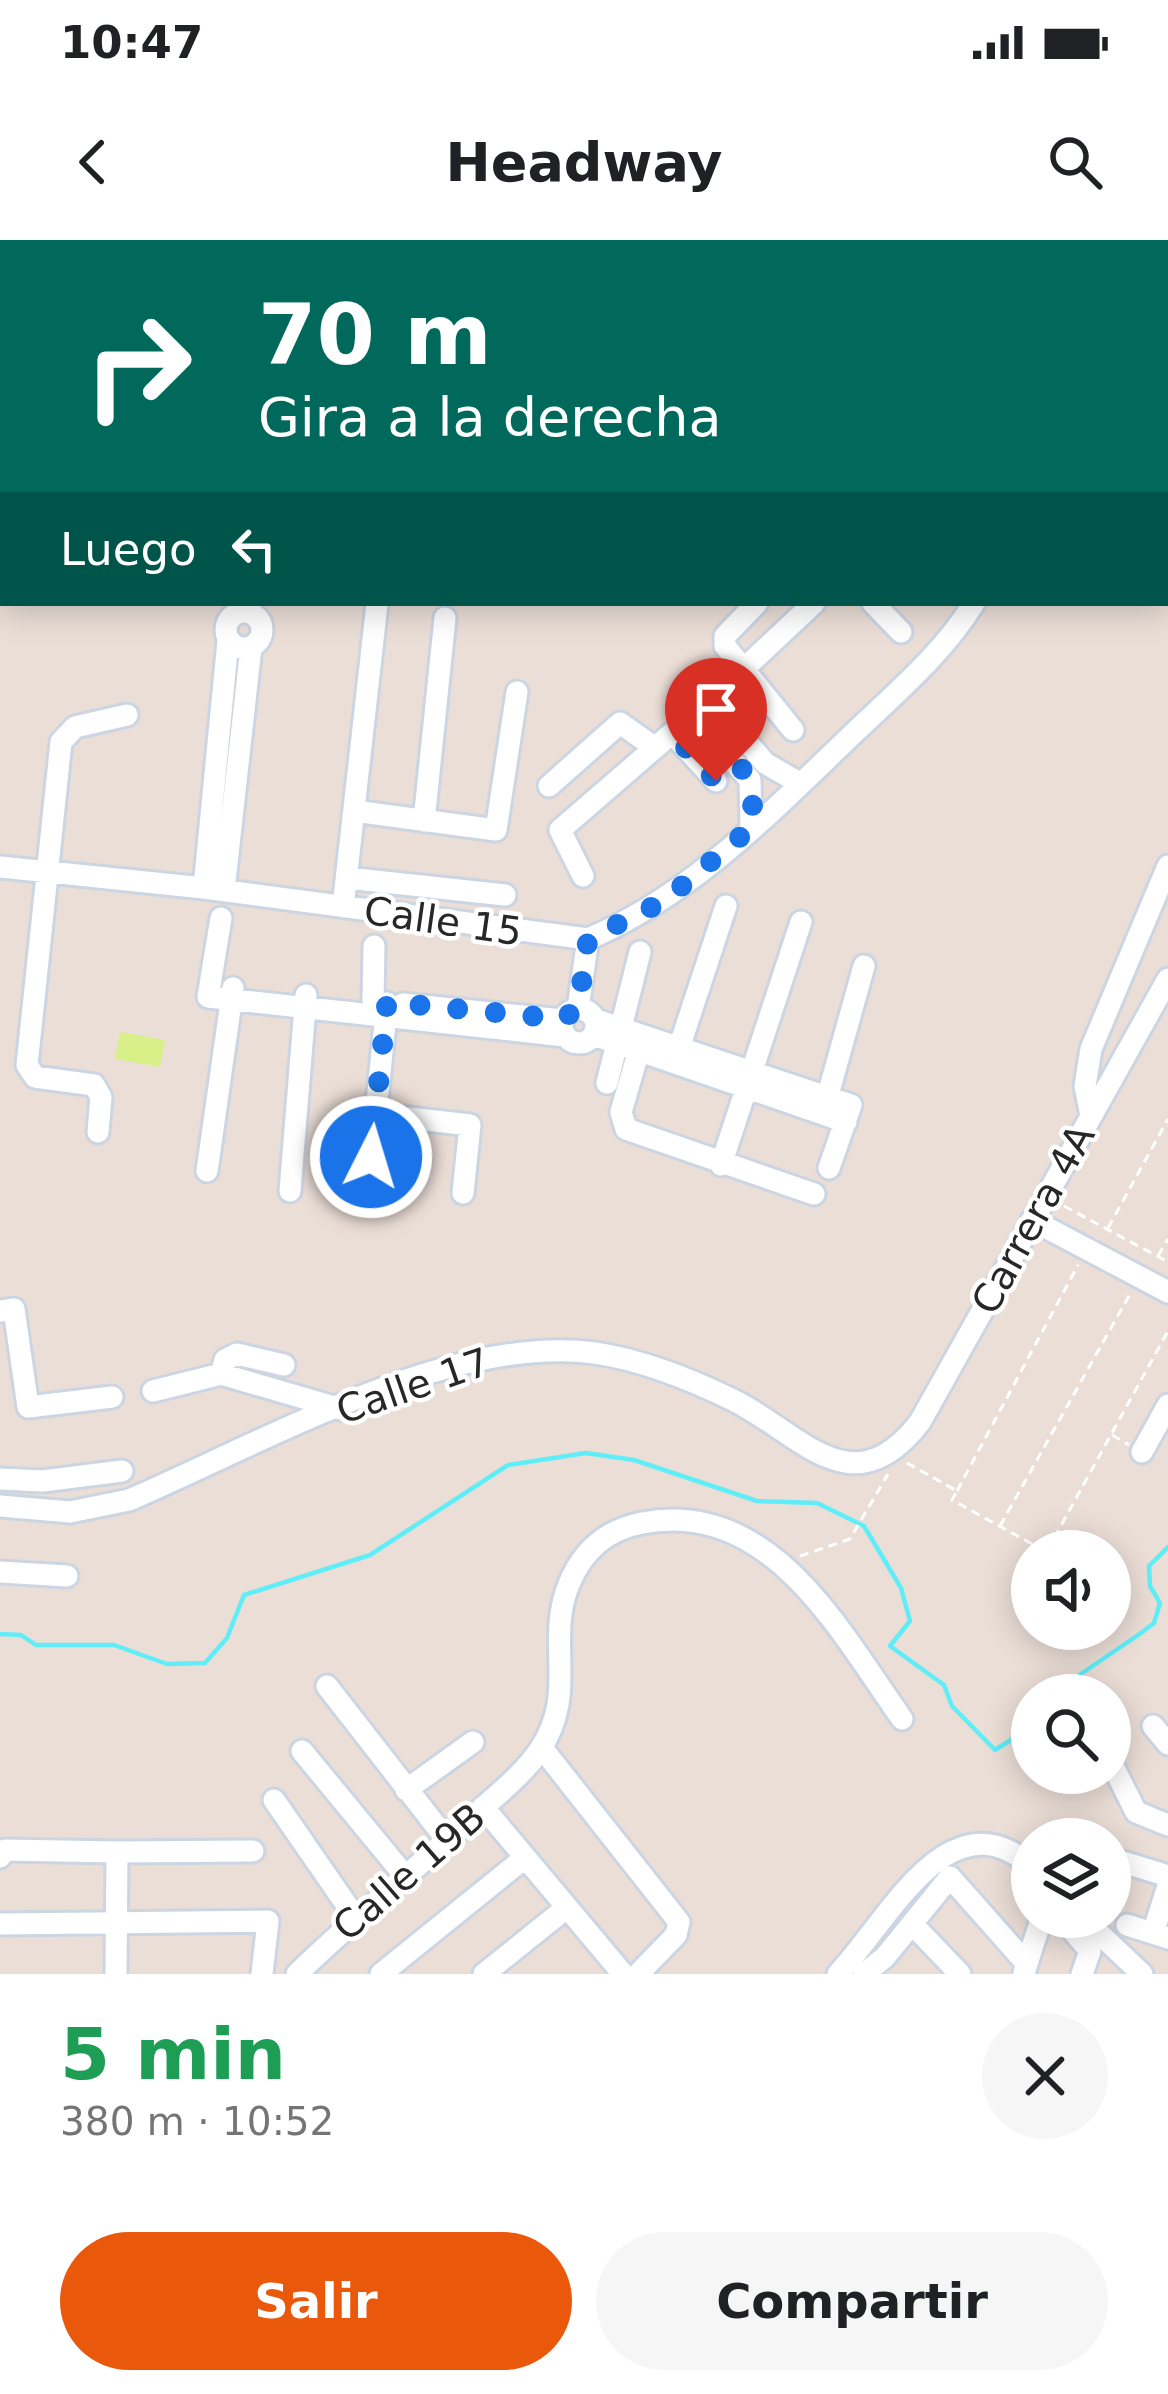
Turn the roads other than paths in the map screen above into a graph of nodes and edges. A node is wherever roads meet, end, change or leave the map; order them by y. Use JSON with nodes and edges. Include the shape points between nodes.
{"nodes":[{"id":1,"x":377,"y":606,"type":"edge"},
{"id":2,"x":755,"y":606,"type":"edge"},
{"id":3,"x":811,"y":606,"type":"edge"},
{"id":4,"x":876,"y":606,"type":"edge"},
{"id":5,"x":972,"y":606,"type":"edge"},
{"id":6,"x":445,"y":618,"type":"dead end"},
{"id":7,"x":901,"y":632,"type":"dead end"},
{"id":8,"x":240,"y":644,"type":"dead end"},
{"id":9,"x":744,"y":670,"type":"junction"},
{"id":10,"x":517,"y":692,"type":"dead end"},
{"id":11,"x":716,"y":703,"type":"junction"},
{"id":12,"x":127,"y":715,"type":"dead end"},
{"id":13,"x":793,"y":730,"type":"dead end"},
{"id":14,"x":679,"y":732,"type":"junction"},
{"id":15,"x":716,"y":781,"type":"dead end"},
{"id":16,"x":801,"y":784,"type":"junction"},
{"id":17,"x":549,"y":786,"type":"dead end"},
{"id":18,"x":354,"y":811,"type":"junction"},
{"id":19,"x":424,"y":820,"type":"junction"},
{"id":20,"x":752,"y":827,"type":"junction"},
{"id":21,"x":1168,"y":866,"type":"edge"},
{"id":22,"x":0,"y":867,"type":"edge"},
{"id":23,"x":48,"y":870,"type":"junction"},
{"id":24,"x":583,"y":876,"type":"dead end"},
{"id":25,"x":347,"y":878,"type":"junction"},
{"id":26,"x":214,"y":889,"type":"junction"},
{"id":27,"x":505,"y":895,"type":"dead end"},
{"id":28,"x":726,"y":906,"type":"dead end"},
{"id":29,"x":344,"y":907,"type":"junction"},
{"id":30,"x":221,"y":918,"type":"dead end"},
{"id":31,"x":801,"y":922,"type":"dead end"},
{"id":32,"x":588,"y":939,"type":"junction"},
{"id":33,"x":374,"y":946,"type":"dead end"},
{"id":34,"x":640,"y":952,"type":"dead end"},
{"id":35,"x":864,"y":966,"type":"dead end"},
{"id":36,"x":1168,"y":979,"type":"edge"},
{"id":37,"x":221,"y":992,"type":"junction"},
{"id":38,"x":305,"y":1001,"type":"junction"},
{"id":39,"x":382,"y":1006,"type":"junction"},
{"id":40,"x":579,"y":1024,"type":"junction"},
{"id":41,"x":626,"y":1040,"type":"junction"},
{"id":42,"x":677,"y":1054,"type":"junction"},
{"id":43,"x":749,"y":1080,"type":"junction"},
{"id":44,"x":607,"y":1083,"type":"dead end"},
{"id":45,"x":828,"y":1095,"type":"junction"},
{"id":46,"x":374,"y":1114,"type":"junction"},
{"id":47,"x":849,"y":1114,"type":"junction"},
{"id":48,"x":1091,"y":1116,"type":"junction"},
{"id":49,"x":98,"y":1132,"type":"dead end"},
{"id":50,"x":721,"y":1165,"type":"junction"},
{"id":51,"x":829,"y":1168,"type":"dead end"},
{"id":52,"x":207,"y":1171,"type":"dead end"},
{"id":53,"x":290,"y":1191,"type":"dead end"},
{"id":54,"x":463,"y":1193,"type":"dead end"},
{"id":55,"x":814,"y":1194,"type":"dead end"},
{"id":56,"x":368,"y":1200,"type":"dead end"},
{"id":57,"x":1032,"y":1220,"type":"junction"},
{"id":58,"x":1168,"y":1292,"type":"edge"},
{"id":59,"x":0,"y":1311,"type":"edge"},
{"id":60,"x":284,"y":1365,"type":"dead end"},
{"id":61,"x":221,"y":1373,"type":"junction"},
{"id":62,"x":153,"y":1391,"type":"dead end"},
{"id":63,"x":26,"y":1396,"type":"junction"},
{"id":64,"x":112,"y":1397,"type":"dead end"},
{"id":65,"x":0,"y":1402,"type":"edge"},
{"id":66,"x":1168,"y":1405,"type":"edge"},
{"id":67,"x":341,"y":1409,"type":"junction"},
{"id":68,"x":1142,"y":1452,"type":"dead end"},
{"id":69,"x":890,"y":1453,"type":"joint"},
{"id":70,"x":122,"y":1471,"type":"dead end"},
{"id":71,"x":0,"y":1479,"type":"edge"},
{"id":72,"x":0,"y":1506,"type":"edge"},
{"id":73,"x":0,"y":1572,"type":"edge"},
{"id":74,"x":67,"y":1576,"type":"dead end"},
{"id":75,"x":327,"y":1686,"type":"dead end"},
{"id":76,"x":902,"y":1719,"type":"dead end"},
{"id":77,"x":1153,"y":1726,"type":"dead end"},
{"id":78,"x":473,"y":1742,"type":"dead end"},
{"id":79,"x":1168,"y":1744,"type":"edge"},
{"id":80,"x":542,"y":1748,"type":"junction"},
{"id":81,"x":302,"y":1751,"type":"dead end"},
{"id":82,"x":406,"y":1790,"type":"junction"},
{"id":83,"x":1127,"y":1794,"type":"edge"},
{"id":84,"x":274,"y":1801,"type":"dead end"},
{"id":85,"x":483,"y":1808,"type":"junction"},
{"id":86,"x":1168,"y":1826,"type":"edge"},
{"id":87,"x":447,"y":1840,"type":"junction"},
{"id":88,"x":1011,"y":1849,"type":"edge"},
{"id":89,"x":253,"y":1851,"type":"dead end"},
{"id":90,"x":117,"y":1852,"type":"junction"},
{"id":91,"x":0,"y":1857,"type":"edge"},
{"id":92,"x":523,"y":1861,"type":"junction"},
{"id":93,"x":1131,"y":1865,"type":"edge"},
{"id":94,"x":405,"y":1876,"type":"junction"},
{"id":95,"x":1168,"y":1876,"type":"edge"},
{"id":96,"x":1168,"y":1886,"type":"edge"},
{"id":97,"x":565,"y":1909,"type":"junction"},
{"id":98,"x":355,"y":1917,"type":"junction"},
{"id":99,"x":114,"y":1920,"type":"junction"},
{"id":100,"x":0,"y":1924,"type":"edge"},
{"id":101,"x":1131,"y":1926,"type":"edge"},
{"id":102,"x":917,"y":1929,"type":"dead end"},
{"id":103,"x":1160,"y":1935,"type":"edge"},
{"id":104,"x":1035,"y":1938,"type":"edge"},
{"id":105,"x":1079,"y":1938,"type":"edge"},
{"id":106,"x":1104,"y":1938,"type":"edge"},
{"id":107,"x":1025,"y":1969,"type":"edge"},
{"id":108,"x":116,"y":1974,"type":"edge"},
{"id":109,"x":262,"y":1974,"type":"edge"},
{"id":110,"x":297,"y":1974,"type":"edge"},
{"id":111,"x":381,"y":1974,"type":"edge"},
{"id":112,"x":484,"y":1974,"type":"edge"},
{"id":113,"x":623,"y":1974,"type":"edge"},
{"id":114,"x":638,"y":1974,"type":"edge"},
{"id":115,"x":838,"y":1974,"type":"edge"},
{"id":116,"x":863,"y":1974,"type":"edge"},
{"id":117,"x":960,"y":1974,"type":"edge"},
{"id":118,"x":1082,"y":1974,"type":"edge"},
{"id":119,"x":1142,"y":1974,"type":"edge"}],
"edges":[{"from":1,"to":18,"type":"street"},
{"from":2,"to":9,"type":"street","via":[[725,636]]},
{"from":3,"to":9,"type":"street"},
{"from":4,"to":7,"type":"street"},
{"from":5,"to":16,"type":"street","via":[[940,652]]},
{"from":6,"to":19,"type":"street"},
{"from":8,"to":26,"type":"street"},
{"from":9,"to":11,"type":"street"},
{"from":9,"to":13,"type":"street"},
{"from":10,"to":19,"type":"street","via":[[496,830]]},
{"from":11,"to":14,"type":"street","via":[[714,721]]},
{"from":11,"to":14,"type":"street","via":[[697,691],[686,697]]},
{"from":11,"to":16,"type":"street","via":[[765,764]]},
{"from":12,"to":23,"type":"street","via":[[75,727],[61,742]]},
{"from":14,"to":15,"type":"street"},
{"from":14,"to":17,"type":"street","via":[[620,723]]},
{"from":14,"to":20,"type":"street","via":[[750,780]]},
{"from":14,"to":24,"type":"street","via":[[560,830]]},
{"from":16,"to":20,"type":"street"},
{"from":18,"to":19,"type":"street"},
{"from":18,"to":25,"type":"street"},
{"from":20,"to":32,"type":"street","via":[[664,901]]},
{"from":21,"to":48,"type":"street","via":[[1091,1049]]},
{"from":22,"to":23,"type":"street","name":"Calle 15"},
{"from":23,"to":26,"type":"street","name":"Calle 15"},
{"from":23,"to":49,"type":"street","via":[[27,1065],[35,1077],[100,1090]]},
{"from":25,"to":27,"type":"street"},
{"from":25,"to":29,"type":"street"},
{"from":26,"to":29,"type":"street","name":"Calle 15"},
{"from":28,"to":42,"type":"street"},
{"from":29,"to":32,"type":"street","name":"Calle 15"},
{"from":30,"to":37,"type":"street"},
{"from":31,"to":43,"type":"street"},
{"from":32,"to":40,"type":"street"},
{"from":33,"to":39,"type":"street"},
{"from":34,"to":41,"type":"street"},
{"from":35,"to":45,"type":"street"},
{"from":36,"to":48,"type":"street","name":"Carrera 4A"},
{"from":37,"to":38,"type":"street"},
{"from":37,"to":52,"type":"street"},
{"from":38,"to":39,"type":"street"},
{"from":38,"to":53,"type":"street"},
{"from":39,"to":40,"type":"street"},
{"from":39,"to":46,"type":"street"},
{"from":40,"to":41,"type":"street"},
{"from":41,"to":42,"type":"street"},
{"from":41,"to":44,"type":"street"},
{"from":41,"to":50,"type":"street","via":[[626,1129]]},
{"from":42,"to":43,"type":"street"},
{"from":43,"to":45,"type":"street"},
{"from":43,"to":47,"type":"street"},
{"from":43,"to":50,"type":"street"},
{"from":45,"to":47,"type":"street"},
{"from":46,"to":54,"type":"street","via":[[470,1125]]},
{"from":46,"to":56,"type":"street"},
{"from":47,"to":51,"type":"street"},
{"from":48,"to":57,"type":"street","name":"Carrera 4A"},
{"from":50,"to":55,"type":"street"},
{"from":57,"to":58,"type":"street"},
{"from":57,"to":69,"type":"street","name":"Carrera 4A","via":[[920,1422]]},
{"from":59,"to":63,"type":"street","via":[[14,1309]]},
{"from":60,"to":61,"type":"street","via":[[237,1354]]},
{"from":61,"to":62,"type":"street"},
{"from":61,"to":67,"type":"street"},
{"from":63,"to":64,"type":"street","via":[[28,1407]]},
{"from":63,"to":65,"type":"street"},
{"from":66,"to":68,"type":"street"},
{"from":67,"to":69,"type":"street","name":"Calle 17","via":[[469,1360],[590,1352],[730,1399],[835,1462]]},
{"from":67,"to":72,"type":"street","name":"Calle 17","via":[[130,1501],[70,1513]]},
{"from":70,"to":71,"type":"street"},
{"from":73,"to":74,"type":"street"},
{"from":75,"to":82,"type":"street"},
{"from":76,"to":80,"type":"street","via":[[782,1562],[692,1522],[646,1522],[603,1537],[566,1593],[562,1691]]},
{"from":77,"to":79,"type":"street"},
{"from":78,"to":82,"type":"street"},
{"from":80,"to":85,"type":"street","name":"Calle 19B"},
{"from":80,"to":114,"type":"street","via":[[680,1922]]},
{"from":81,"to":94,"type":"street"},
{"from":82,"to":87,"type":"street"},
{"from":83,"to":86,"type":"street","via":[[1136,1812]]},
{"from":84,"to":98,"type":"street"},
{"from":85,"to":87,"type":"street","name":"Calle 19B"},
{"from":85,"to":92,"type":"street"},
{"from":87,"to":94,"type":"street","name":"Calle 19B"},
{"from":88,"to":115,"type":"street","via":[[986,1840],[964,1844],[933,1864]]},
{"from":89,"to":90,"type":"street"},
{"from":90,"to":91,"type":"street","via":[[5,1850]]},
{"from":90,"to":99,"type":"street"},
{"from":92,"to":97,"type":"street"},
{"from":92,"to":111,"type":"street"},
{"from":93,"to":95,"type":"street"},
{"from":94,"to":98,"type":"street","name":"Calle 19B"},
{"from":96,"to":103,"type":"street"},
{"from":97,"to":112,"type":"street"},
{"from":97,"to":113,"type":"street"},
{"from":98,"to":110,"type":"street","name":"Calle 19B"},
{"from":99,"to":100,"type":"street","name":"Calle 19B"},
{"from":99,"to":108,"type":"street"},
{"from":99,"to":109,"type":"street","name":"Calle 19B","via":[[268,1921]]},
{"from":101,"to":103,"type":"street"},
{"from":102,"to":117,"type":"street"},
{"from":104,"to":107,"type":"street"},
{"from":105,"to":118,"type":"street","via":[[1090,1951]]},
{"from":106,"to":119,"type":"street"},
{"from":107,"to":116,"type":"street","via":[[950,1877]]}]}
